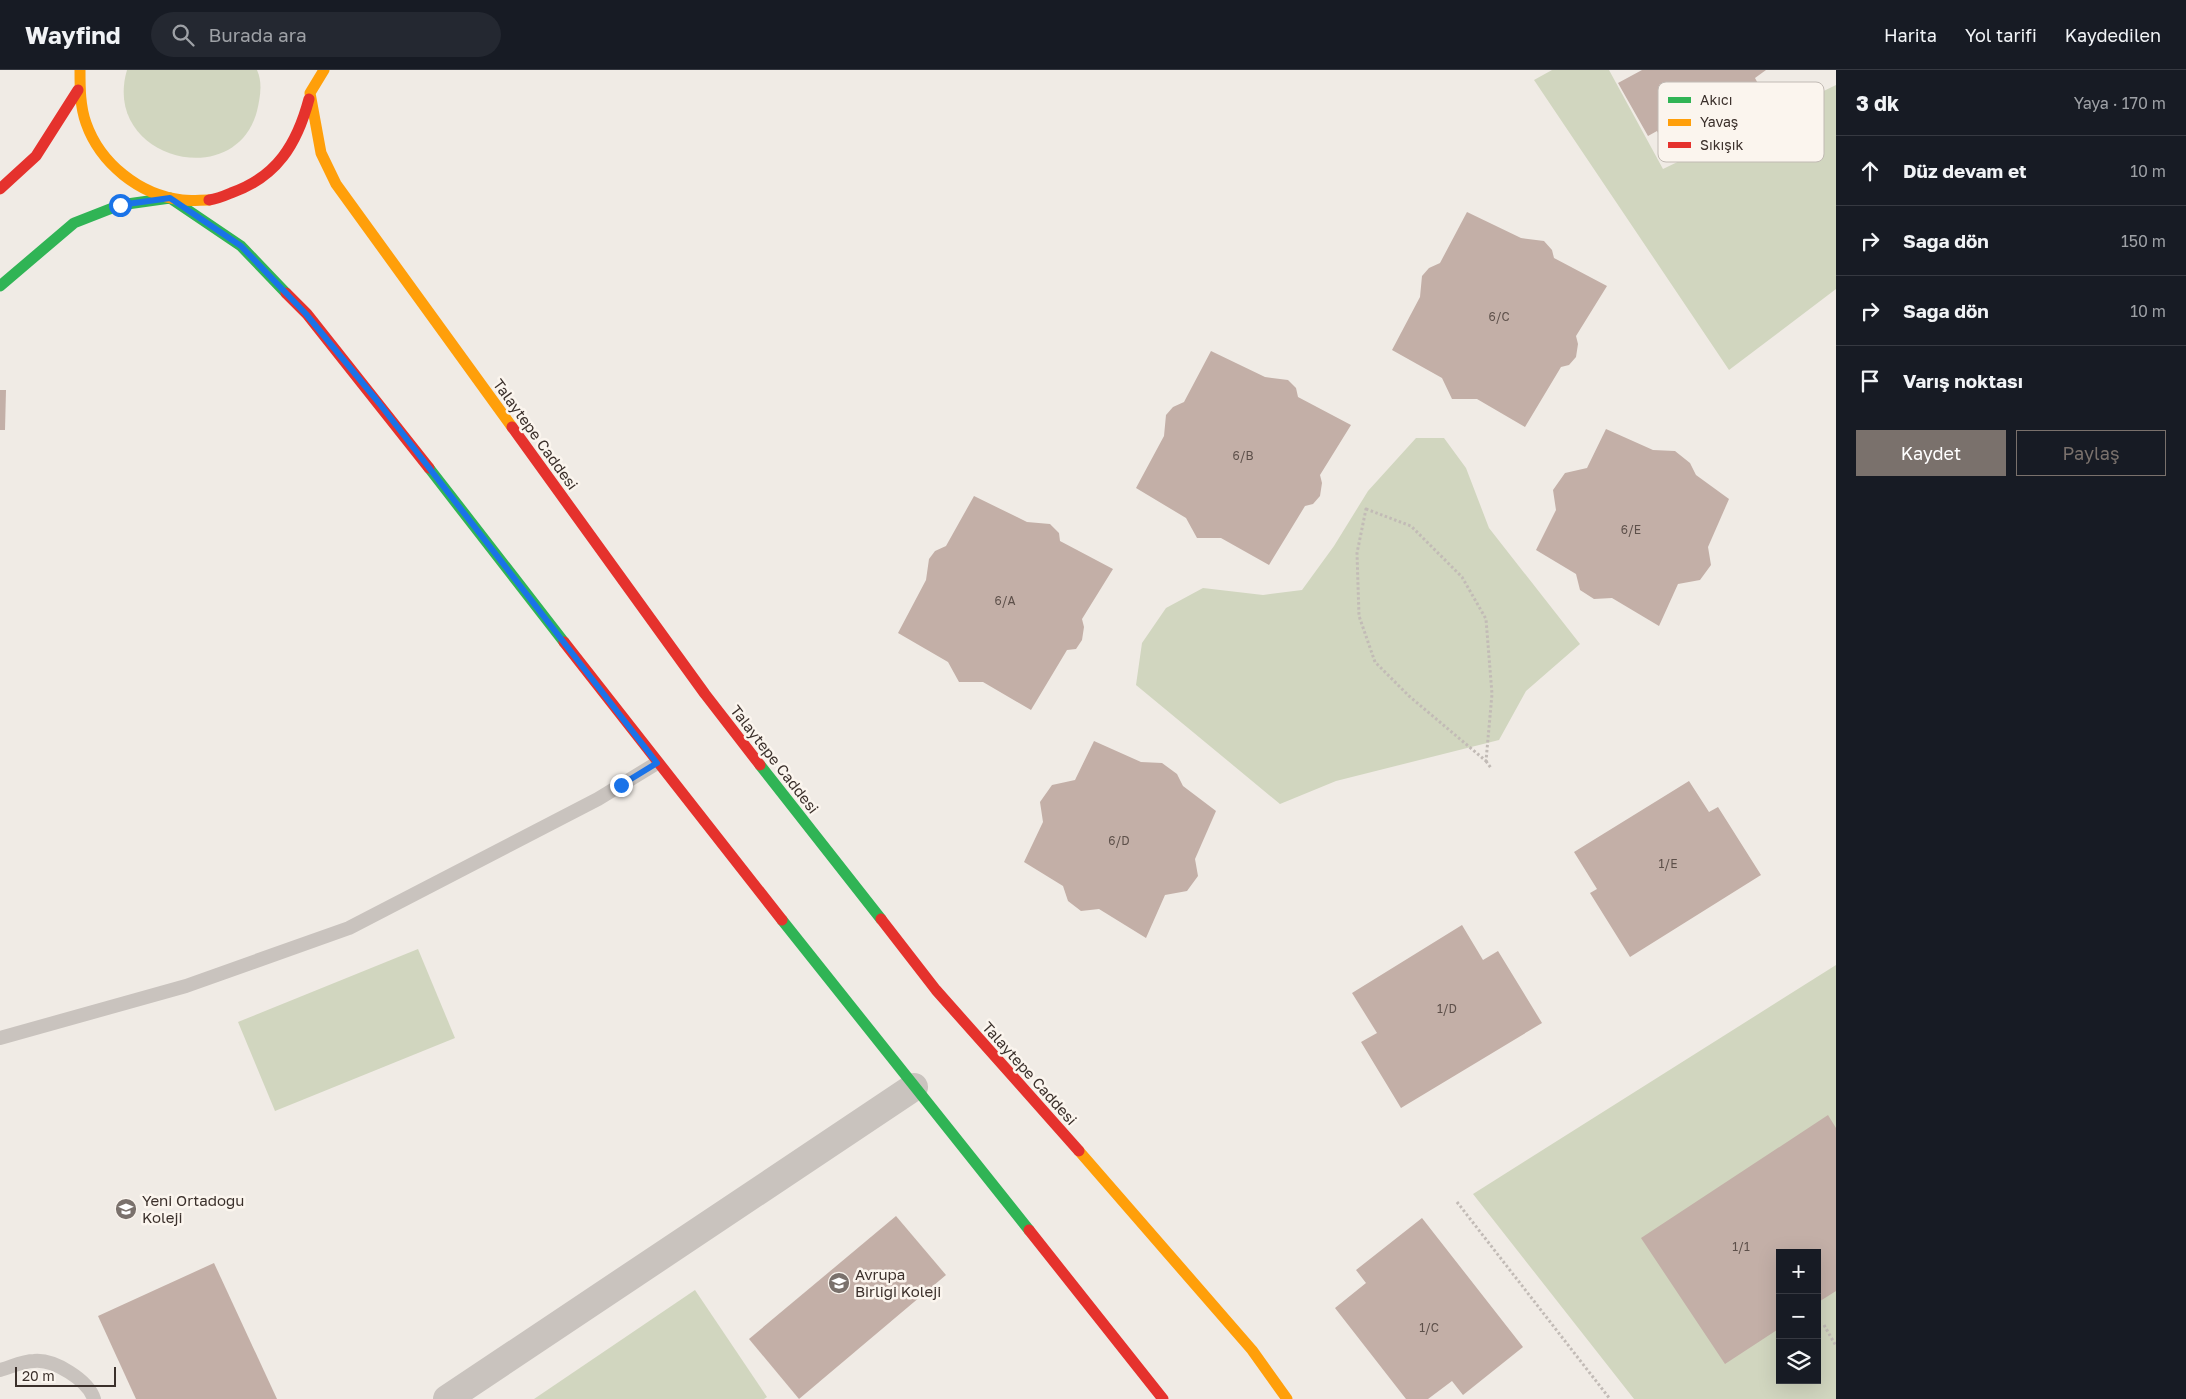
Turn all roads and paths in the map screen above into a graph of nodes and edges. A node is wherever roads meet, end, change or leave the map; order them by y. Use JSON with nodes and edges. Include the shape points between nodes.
{"nodes":[{"id":1,"x":80,"y":70,"type":"edge"},
{"id":2,"x":308,"y":70,"type":"edge"},
{"id":3,"x":324,"y":70,"type":"edge"},
{"id":4,"x":78,"y":90,"type":"junction"},
{"id":5,"x":310,"y":93,"type":"junction"},
{"id":6,"x":0,"y":189,"type":"edge"},
{"id":7,"x":170,"y":198,"type":"junction"},
{"id":8,"x":0,"y":286,"type":"edge"},
{"id":9,"x":1486,"y":760,"type":"junction"},
{"id":10,"x":657,"y":763,"type":"junction"},
{"id":11,"x":1490,"y":768,"type":"dead end"},
{"id":12,"x":0,"y":1038,"type":"edge"},
{"id":13,"x":914,"y":1086,"type":"junction"},
{"id":14,"x":1457,"y":1202,"type":"dead end"},
{"id":15,"x":1824,"y":1325,"type":"dead end"},
{"id":16,"x":1836,"y":1346,"type":"edge"},
{"id":17,"x":0,"y":1370,"type":"edge"},
{"id":18,"x":94,"y":1399,"type":"edge"},
{"id":19,"x":447,"y":1399,"type":"edge"},
{"id":20,"x":1163,"y":1399,"type":"edge"},
{"id":21,"x":1287,"y":1399,"type":"edge"},
{"id":22,"x":1610,"y":1399,"type":"edge"}],
"edges":[{"from":1,"to":4,"type":"main road"},
{"from":2,"to":5,"type":"main road"},
{"from":3,"to":5,"type":"main road"},
{"from":4,"to":6,"type":"main road","via":[[36,156]]},
{"from":4,"to":7,"type":"main road","via":[[85,126],[104,158],[134,184]]},
{"from":5,"to":7,"type":"main road","via":[[300,131],[279,164],[247,188],[210,200]]},
{"from":5,"to":21,"type":"main road","name":"Talaytepe Caddesi","via":[[321,153],[336,184],[706,694],[936,990],[1252,1350]]},
{"from":7,"to":8,"type":"main road","via":[[120,205],[74,223]]},
{"from":7,"to":10,"type":"main road","via":[[241,246],[306,314],[379,403]]},
{"from":9,"to":9,"type":"path","via":[[1492,694],[1486,619],[1462,577],[1411,526],[1366,509],[1357,552],[1359,616],[1375,662],[1409,696]]},
{"from":9,"to":11,"type":"path"},
{"from":10,"to":12,"type":"lane","via":[[598,799],[349,928],[186,986]]},
{"from":10,"to":13,"type":"main road"},
{"from":13,"to":19,"type":"street"},
{"from":13,"to":20,"type":"main road"},
{"from":14,"to":22,"type":"path"},
{"from":15,"to":16,"type":"path"},
{"from":17,"to":18,"type":"lane","via":[[35,1360],[69,1370],[92,1392]]}]}
